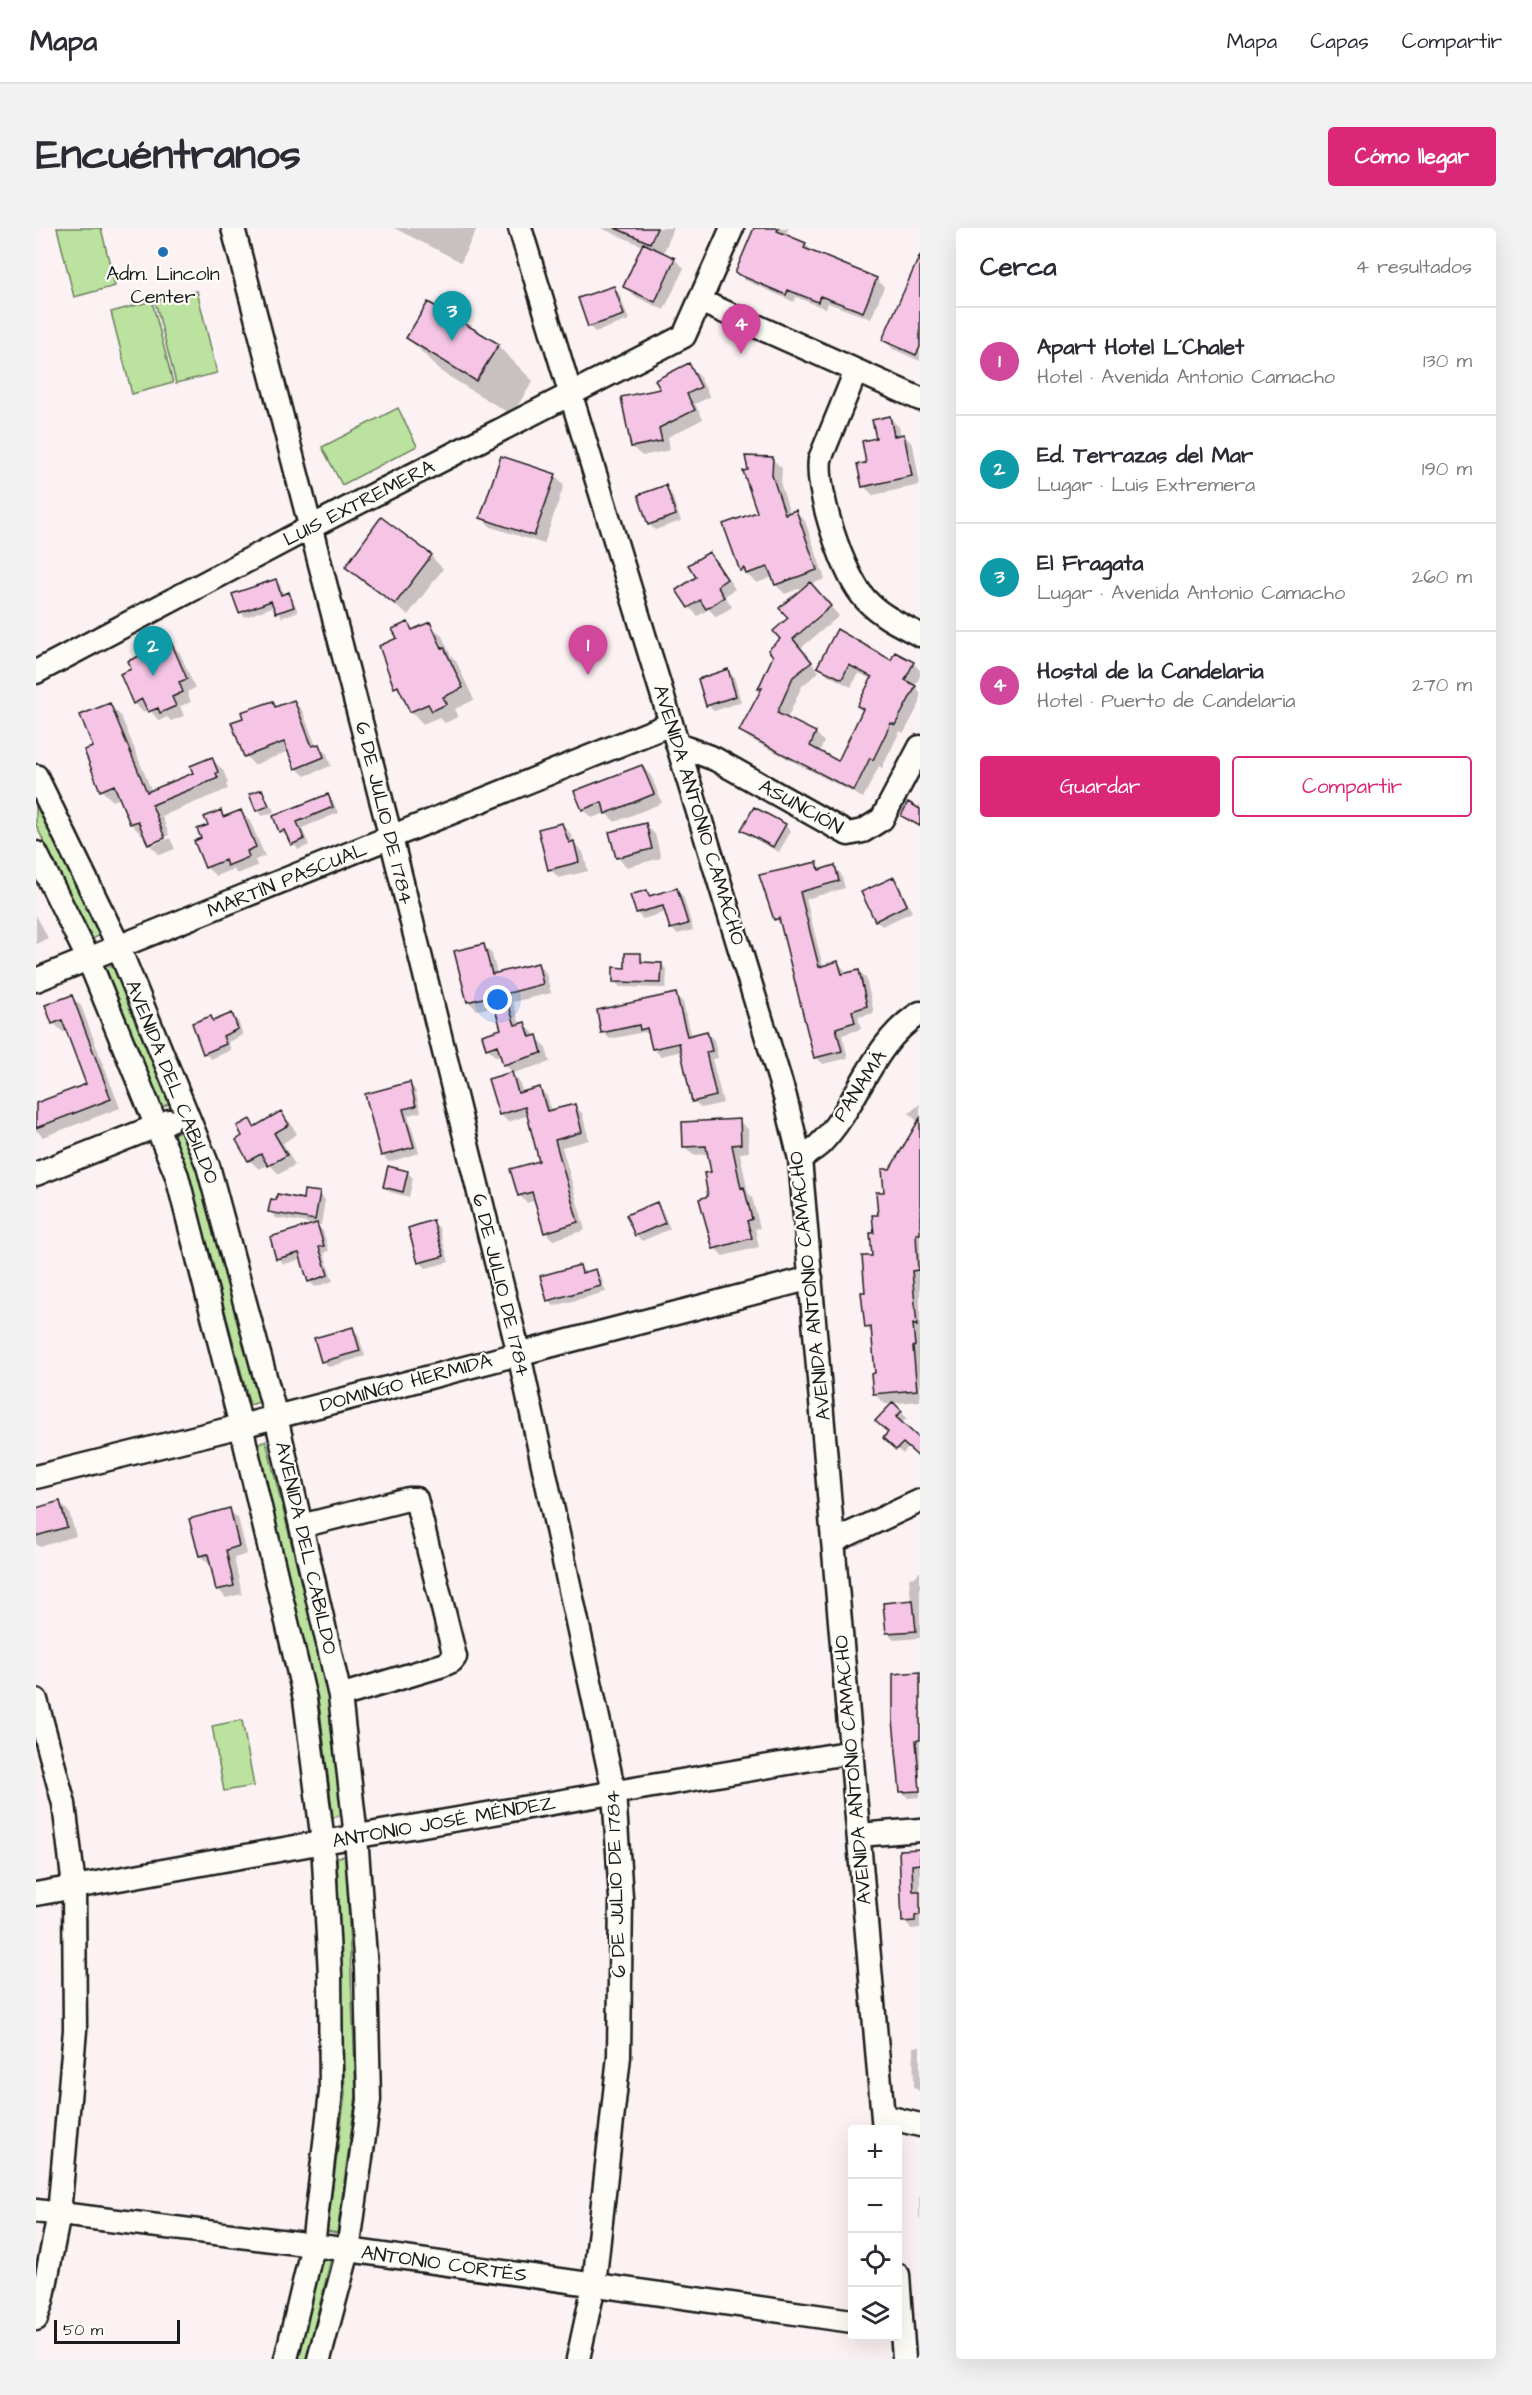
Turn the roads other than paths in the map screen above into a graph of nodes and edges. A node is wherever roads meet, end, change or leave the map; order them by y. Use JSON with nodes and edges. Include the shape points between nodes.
{"nodes":[{"id":1,"x":233,"y":228,"type":"edge"},
{"id":2,"x":520,"y":228,"type":"edge"},
{"id":3,"x":732,"y":228,"type":"edge"},
{"id":4,"x":700,"y":300,"type":"junction"},
{"id":5,"x":856,"y":371,"type":"junction"},
{"id":6,"x":571,"y":395,"type":"junction"},
{"id":7,"x":920,"y":399,"type":"edge"},
{"id":8,"x":309,"y":528,"type":"junction"},
{"id":9,"x":920,"y":635,"type":"edge"},
{"id":10,"x":36,"y":672,"type":"edge"},
{"id":11,"x":675,"y":734,"type":"junction"},
{"id":12,"x":920,"y":747,"type":"edge"},
{"id":13,"x":36,"y":776,"type":"edge"},
{"id":14,"x":391,"y":838,"type":"junction"},
{"id":15,"x":36,"y":854,"type":"edge"},
{"id":16,"x":119,"y":948,"type":"junction"},
{"id":17,"x":88,"y":958,"type":"junction"},
{"id":18,"x":36,"y":980,"type":"edge"},
{"id":19,"x":920,"y":1013,"type":"edge"},
{"id":20,"x":187,"y":1114,"type":"junction"},
{"id":21,"x":156,"y":1126,"type":"junction"},
{"id":22,"x":800,"y":1159,"type":"junction"},
{"id":23,"x":36,"y":1174,"type":"edge"},
{"id":24,"x":811,"y":1278,"type":"junction"},
{"id":25,"x":519,"y":1354,"type":"junction"},
{"id":26,"x":276,"y":1417,"type":"junction"},
{"id":27,"x":241,"y":1426,"type":"junction"},
{"id":28,"x":36,"y":1477,"type":"edge"},
{"id":29,"x":920,"y":1501,"type":"edge"},
{"id":30,"x":301,"y":1526,"type":"junction"},
{"id":31,"x":834,"y":1541,"type":"junction"},
{"id":32,"x":340,"y":1696,"type":"junction"},
{"id":33,"x":36,"y":1700,"type":"edge"},
{"id":34,"x":852,"y":1752,"type":"junction"},
{"id":35,"x":614,"y":1792,"type":"junction"},
{"id":36,"x":920,"y":1830,"type":"edge"},
{"id":37,"x":859,"y":1835,"type":"junction"},
{"id":38,"x":356,"y":1837,"type":"junction"},
{"id":39,"x":323,"y":1842,"type":"junction"},
{"id":40,"x":74,"y":1887,"type":"junction"},
{"id":41,"x":36,"y":1894,"type":"edge"},
{"id":42,"x":884,"y":2123,"type":"edge"},
{"id":43,"x":920,"y":2126,"type":"edge"},
{"id":44,"x":36,"y":2211,"type":"edge"},
{"id":45,"x":59,"y":2214,"type":"junction"},
{"id":46,"x":313,"y":2245,"type":"junction"},
{"id":47,"x":348,"y":2251,"type":"junction"},
{"id":48,"x":594,"y":2285,"type":"junction"},
{"id":49,"x":36,"y":2319,"type":"edge"},
{"id":50,"x":848,"y":2320,"type":"edge"},
{"id":51,"x":902,"y":2341,"type":"edge"},
{"id":52,"x":286,"y":2359,"type":"edge"},
{"id":53,"x":319,"y":2359,"type":"edge"},
{"id":54,"x":578,"y":2359,"type":"edge"},
{"id":55,"x":904,"y":2359,"type":"edge"}],
"edges":[{"from":1,"to":8,"type":"street","name":"6 DE JULIO DE 1784"},
{"from":2,"to":6,"type":"street","name":"AVENIDA ANTONIO CAMACHO"},
{"from":3,"to":4,"type":"street"},
{"from":4,"to":5,"type":"street"},
{"from":4,"to":6,"type":"street","name":"LUIS EXTREMERA","via":[[684,336]]},
{"from":5,"to":7,"type":"street"},
{"from":5,"to":9,"type":"street","via":[[820,459],[821,491],[856,588],[884,615]]},
{"from":6,"to":8,"type":"street","name":"LUIS EXTREMERA"},
{"from":6,"to":11,"type":"street","name":"AVENIDA ANTONIO CAMACHO"},
{"from":8,"to":10,"type":"street","name":"LUIS EXTREMERA"},
{"from":8,"to":14,"type":"street","name":"6 DE JULIO DE 1784"},
{"from":11,"to":12,"type":"street","name":"ASUNCIÓN","via":[[848,834],[863,831],[882,819]]},
{"from":11,"to":14,"type":"street","name":"MARTÍN PASCUAL"},
{"from":11,"to":22,"type":"street","name":"AVENIDA ANTONIO CAMACHO","via":[[785,1097]]},
{"from":13,"to":16,"type":"street","name":"AVENIDA DEL CABILDO"},
{"from":14,"to":16,"type":"street","name":"MARTÍN PASCUAL"},
{"from":14,"to":25,"type":"street","name":"6 DE JULIO DE 1784"},
{"from":15,"to":17,"type":"street","name":"AVENIDA DEL CABILDO"},
{"from":16,"to":17,"type":"street","name":"MARTÍN PASCUAL"},
{"from":16,"to":20,"type":"street","name":"AVENIDA DEL CABILDO"},
{"from":17,"to":18,"type":"street","name":"MARTÍN PASCUAL"},
{"from":17,"to":21,"type":"street","name":"AVENIDA DEL CABILDO"},
{"from":19,"to":22,"type":"street","name":"PANAMÁ","via":[[882,1049],[835,1125]]},
{"from":20,"to":21,"type":"street"},
{"from":20,"to":26,"type":"street","name":"AVENIDA DEL CABILDO","via":[[208,1166]]},
{"from":21,"to":23,"type":"street"},
{"from":21,"to":27,"type":"street","name":"AVENIDA DEL CABILDO","via":[[177,1176]]},
{"from":22,"to":24,"type":"street","name":"AVENIDA ANTONIO CAMACHO"},
{"from":24,"to":25,"type":"street","name":"DOMINGO HERMIDA"},
{"from":24,"to":31,"type":"street","name":"AVENIDA ANTONIO CAMACHO"},
{"from":25,"to":26,"type":"street","name":"DOMINGO HERMIDA"},
{"from":25,"to":35,"type":"street","name":"6 DE JULIO DE 1784"},
{"from":26,"to":27,"type":"street","name":"DOMINGO HERMIDA"},
{"from":26,"to":30,"type":"street","name":"AVENIDA DEL CABILDO"},
{"from":27,"to":28,"type":"street","name":"DOMINGO HERMIDA"},
{"from":27,"to":39,"type":"street","name":"AVENIDA DEL CABILDO","via":[[305,1699]]},
{"from":29,"to":31,"type":"street"},
{"from":30,"to":32,"type":"street","name":"AVENIDA DEL CABILDO"},
{"from":30,"to":32,"type":"street","via":[[416,1499],[455,1657],[452,1662]]},
{"from":31,"to":34,"type":"street","name":"AVENIDA ANTONIO CAMACHO"},
{"from":32,"to":38,"type":"street","name":"AVENIDA DEL CABILDO"},
{"from":33,"to":40,"type":"street","via":[[64,1804]]},
{"from":34,"to":35,"type":"street","name":"ANTONIO JOSÉ MÉNDEZ"},
{"from":34,"to":37,"type":"street","name":"AVENIDA ANTONIO CAMACHO"},
{"from":35,"to":38,"type":"street","name":"ANTONIO JOSÉ MÉNDEZ"},
{"from":35,"to":48,"type":"street","name":"6 DE JULIO DE 1784","via":[[621,1898],[619,2056]]},
{"from":36,"to":37,"type":"street"},
{"from":37,"to":42,"type":"street","name":"AVENIDA ANTONIO CAMACHO"},
{"from":38,"to":39,"type":"street","name":"ANTONIO JOSÉ MÉNDEZ"},
{"from":38,"to":47,"type":"street","name":"AVENIDA DEL CABILDO","via":[[366,1969],[369,2100]]},
{"from":39,"to":40,"type":"street","name":"ANTONIO JOSÉ MÉNDEZ"},
{"from":39,"to":46,"type":"street","name":"AVENIDA DEL CABILDO","via":[[331,2092]]},
{"from":40,"to":41,"type":"street","name":"ANTONIO JOSÉ MÉNDEZ"},
{"from":40,"to":45,"type":"street","via":[[75,2030]]},
{"from":42,"to":43,"type":"street"},
{"from":44,"to":45,"type":"street","name":"ANTONIO CORTÉS"},
{"from":45,"to":46,"type":"street","name":"ANTONIO CORTÉS"},
{"from":45,"to":49,"type":"street"},
{"from":46,"to":47,"type":"street","name":"ANTONIO CORTÉS"},
{"from":46,"to":52,"type":"street","name":"AVENIDA DEL CABILDO"},
{"from":47,"to":48,"type":"street","name":"ANTONIO CORTÉS"},
{"from":47,"to":53,"type":"street","name":"AVENIDA DEL CABILDO"},
{"from":48,"to":50,"type":"street","name":"ANTONIO CORTÉS"},
{"from":48,"to":54,"type":"street","name":"6 DE JULIO DE 1784"},
{"from":51,"to":55,"type":"street"}]}
